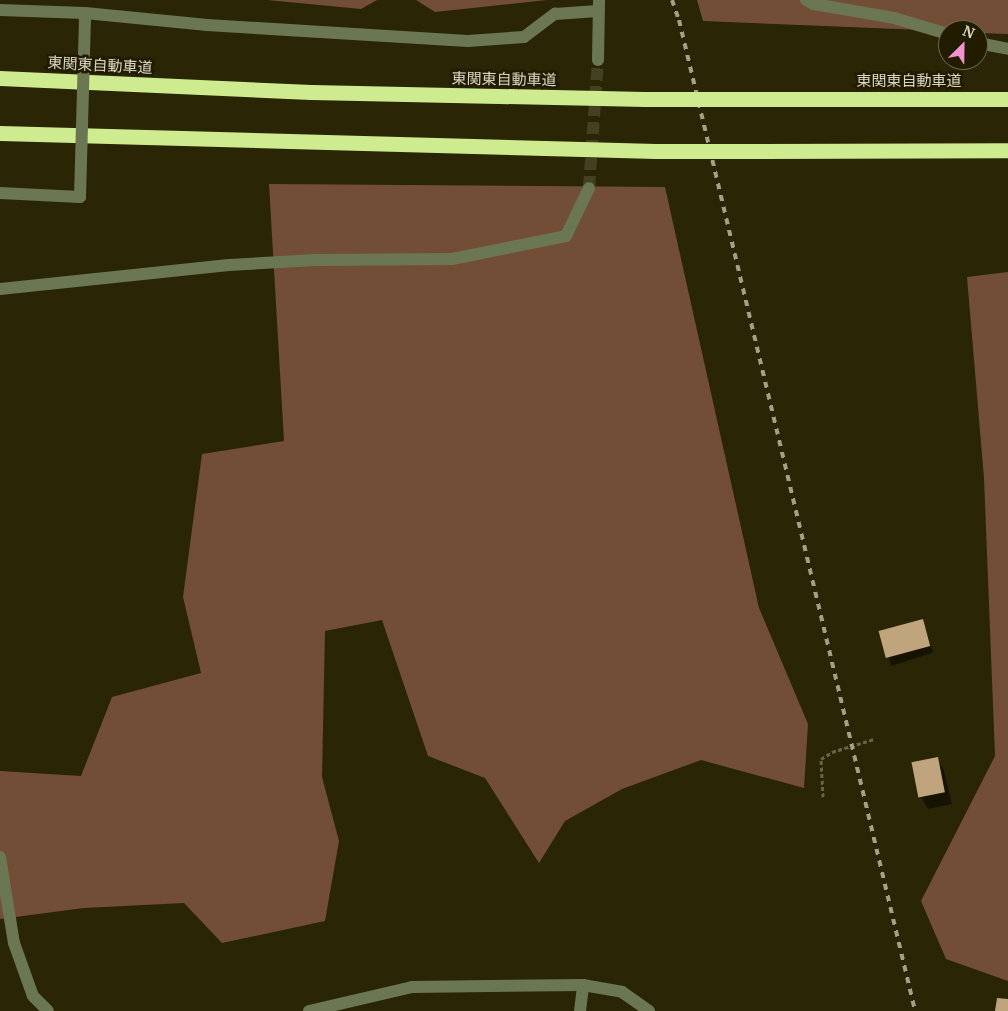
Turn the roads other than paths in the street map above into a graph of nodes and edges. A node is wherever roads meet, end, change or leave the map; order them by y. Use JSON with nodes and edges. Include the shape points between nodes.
{"nodes":[{"id":1,"x":806,"y":0,"type":"edge"},
{"id":2,"x":599,"y":6,"type":"edge"},
{"id":3,"x":0,"y":10,"type":"edge"},
{"id":4,"x":85,"y":13,"type":"junction"},
{"id":5,"x":938,"y":31,"type":"edge"},
{"id":6,"x":988,"y":46,"type":"edge"},
{"id":7,"x":1008,"y":49,"type":"edge"},
{"id":8,"x":598,"y":60,"type":"tunnel mouth"},
{"id":9,"x":0,"y":78,"type":"edge"},
{"id":10,"x":1008,"y":98,"type":"edge"},
{"id":11,"x":0,"y":133,"type":"edge"},
{"id":12,"x":1008,"y":150,"type":"edge"},
{"id":13,"x":589,"y":188,"type":"tunnel mouth"},
{"id":14,"x":0,"y":193,"type":"edge"},
{"id":15,"x":0,"y":288,"type":"edge"},
{"id":16,"x":0,"y":857,"type":"edge"},
{"id":17,"x":583,"y":985,"type":"junction"},
{"id":18,"x":48,"y":1011,"type":"edge"},
{"id":19,"x":309,"y":1011,"type":"edge"},
{"id":20,"x":580,"y":1011,"type":"edge"},
{"id":21,"x":649,"y":1011,"type":"edge"}],
"edges":[{"from":1,"to":5,"type":"street","via":[[894,18]]},
{"from":2,"to":4,"type":"street","via":[[555,14],[524,37],[468,41]]},
{"from":2,"to":8,"type":"street"},
{"from":3,"to":4,"type":"street"},
{"from":4,"to":14,"type":"street","bridge":true,"via":[[80,197]]},
{"from":6,"to":7,"type":"street"},
{"from":9,"to":10,"type":"highway","name":"東関東自動車道","bridge":true,"via":[[312,92],[646,99]]},
{"from":11,"to":12,"type":"highway","bridge":true,"via":[[656,151]]},
{"from":13,"to":15,"type":"street","via":[[566,236],[452,259],[315,260],[228,265]]},
{"from":16,"to":18,"type":"street","via":[[14,942],[33,996]]},
{"from":17,"to":19,"type":"street","via":[[412,987]]},
{"from":17,"to":20,"type":"street"},
{"from":17,"to":21,"type":"street","via":[[622,992]]}]}
